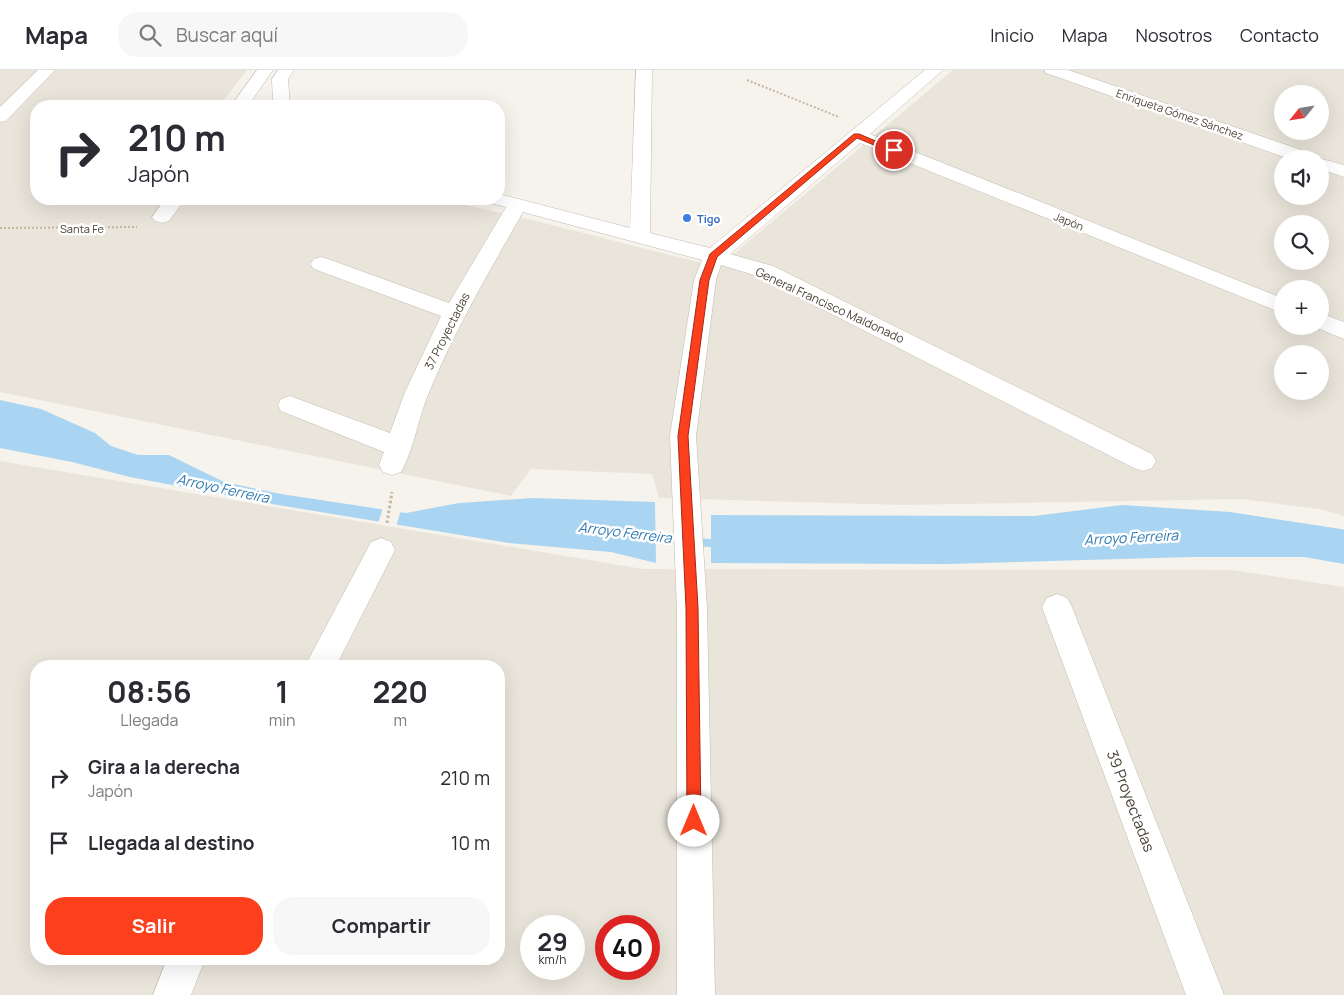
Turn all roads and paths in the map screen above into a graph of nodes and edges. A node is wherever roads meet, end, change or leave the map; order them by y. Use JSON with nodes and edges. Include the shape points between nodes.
{"nodes":[{"id":1,"x":47,"y":70,"type":"edge"},
{"id":2,"x":265,"y":70,"type":"edge"},
{"id":3,"x":644,"y":70,"type":"edge"},
{"id":4,"x":936,"y":70,"type":"edge"},
{"id":5,"x":1052,"y":70,"type":"edge"},
{"id":6,"x":283,"y":74,"type":"edge"},
{"id":7,"x":747,"y":80,"type":"dead end"},
{"id":8,"x":243,"y":100,"type":"edge"},
{"id":9,"x":282,"y":100,"type":"edge"},
{"id":10,"x":0,"y":117,"type":"edge"},
{"id":11,"x":861,"y":131,"type":"junction"},
{"id":12,"x":1283,"y":150,"type":"edge"},
{"id":13,"x":1329,"y":166,"type":"edge"},
{"id":14,"x":1344,"y":171,"type":"edge"},
{"id":15,"x":507,"y":202,"type":"edge"},
{"id":16,"x":171,"y":205,"type":"edge"},
{"id":17,"x":162,"y":217,"type":"joint"},
{"id":18,"x":0,"y":228,"type":"edge"},
{"id":19,"x":640,"y":236,"type":"junction"},
{"id":20,"x":714,"y":256,"type":"junction"},
{"id":21,"x":321,"y":264,"type":"dead end"},
{"id":22,"x":1274,"y":303,"type":"edge"},
{"id":23,"x":454,"y":313,"type":"junction"},
{"id":24,"x":1329,"y":325,"type":"edge"},
{"id":25,"x":1344,"y":331,"type":"edge"},
{"id":26,"x":290,"y":405,"type":"dead end"},
{"id":27,"x":1144,"y":461,"type":"dead end"},
{"id":28,"x":394,"y":466,"type":"junction"},
{"id":29,"x":383,"y":539,"type":"joint"},
{"id":30,"x":1056,"y":607,"type":"dead end"},
{"id":31,"x":323,"y":660,"type":"edge"},
{"id":32,"x":184,"y":965,"type":"edge"},
{"id":33,"x":172,"y":995,"type":"edge"},
{"id":34,"x":696,"y":995,"type":"edge"},
{"id":35,"x":1204,"y":995,"type":"edge"}],
"edges":[{"from":1,"to":10,"type":"street"},
{"from":2,"to":8,"type":"street"},
{"from":3,"to":19,"type":"street"},
{"from":4,"to":11,"type":"street"},
{"from":5,"to":12,"type":"street","name":"Enriqueta Gómez Sánchez"},
{"from":6,"to":9,"type":"street"},
{"from":7,"to":11,"type":"path"},
{"from":11,"to":20,"type":"street"},
{"from":11,"to":22,"type":"street","name":"Japón"},
{"from":13,"to":14,"type":"street"},
{"from":15,"to":19,"type":"street","name":"General Francisco Maldonado"},
{"from":15,"to":23,"type":"street","name":"37 Proyectadas"},
{"from":16,"to":17,"type":"street"},
{"from":17,"to":18,"type":"path","name":"Santa Fe","via":[[146,225],[128,228]]},
{"from":19,"to":20,"type":"street","name":"General Francisco Maldonado"},
{"from":20,"to":27,"type":"street","name":"General Francisco Maldonado","via":[[774,275]]},
{"from":20,"to":34,"type":"street","via":[[705,280],[683,436],[692,608]]},
{"from":21,"to":23,"type":"street"},
{"from":23,"to":28,"type":"street","name":"37 Proyectadas","via":[[417,392]]},
{"from":24,"to":25,"type":"street"},
{"from":26,"to":28,"type":"street"},
{"from":28,"to":29,"type":"path"},
{"from":29,"to":31,"type":"street"},
{"from":30,"to":35,"type":"street","name":"39 Proyectadas"},
{"from":32,"to":33,"type":"street"}]}
